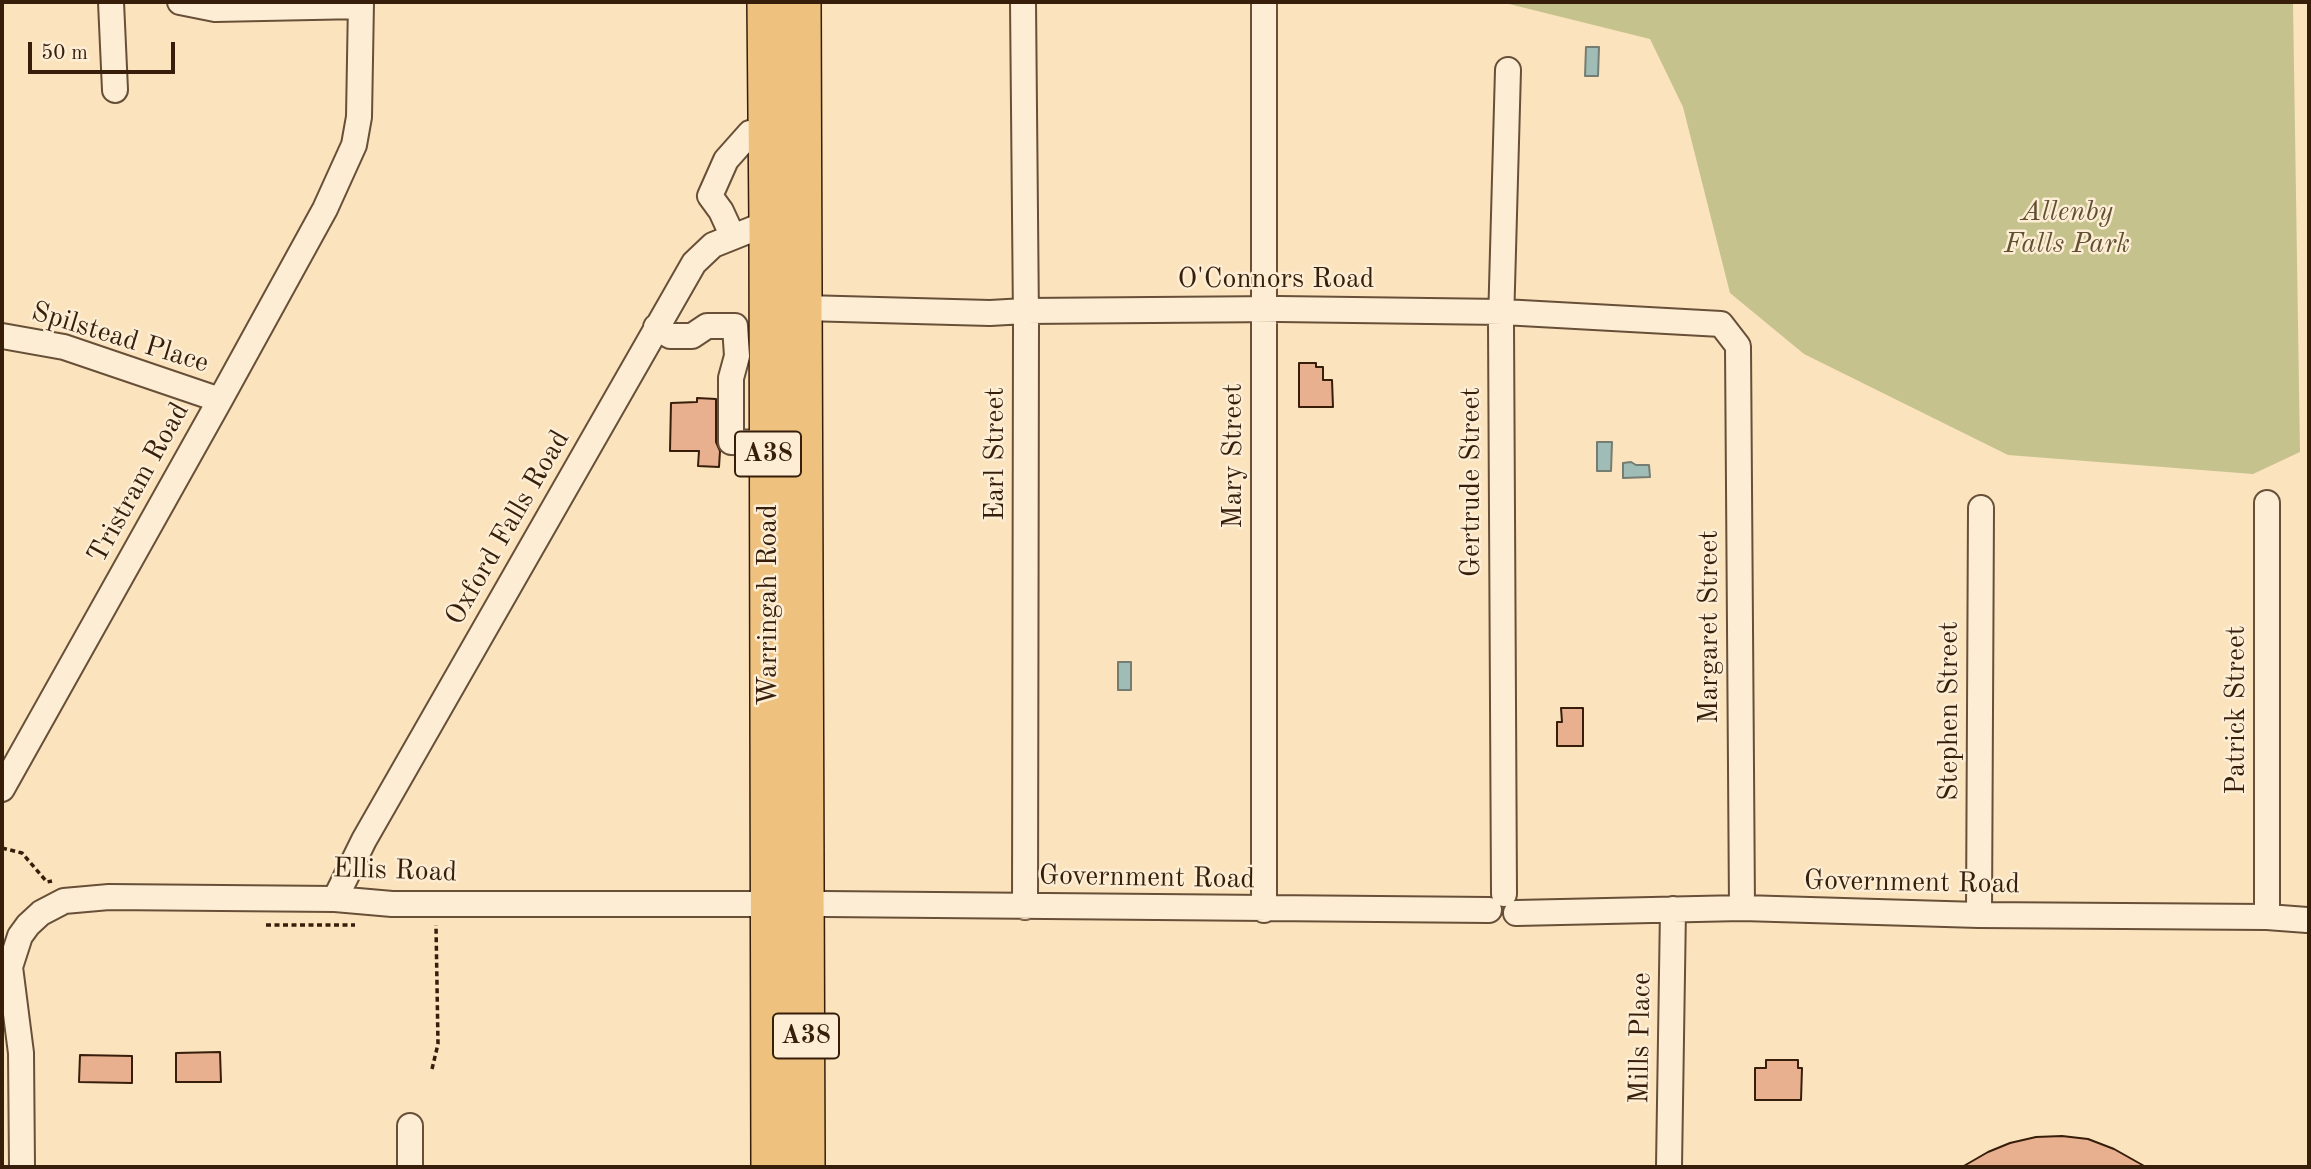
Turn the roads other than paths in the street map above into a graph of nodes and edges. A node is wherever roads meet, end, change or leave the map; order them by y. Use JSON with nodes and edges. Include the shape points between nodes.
{"nodes":[{"id":1,"x":111,"y":2,"type":"edge"},
{"id":2,"x":180,"y":2,"type":"edge"},
{"id":3,"x":766,"y":2,"type":"edge"},
{"id":4,"x":802,"y":2,"type":"edge"},
{"id":5,"x":1023,"y":2,"type":"edge"},
{"id":6,"x":1264,"y":2,"type":"edge"},
{"id":7,"x":361,"y":4,"type":"edge"},
{"id":8,"x":1507,"y":69,"type":"dead end"},
{"id":9,"x":115,"y":90,"type":"dead end"},
{"id":10,"x":767,"y":129,"type":"junction"},
{"id":11,"x":768,"y":223,"type":"junction"},
{"id":12,"x":733,"y":237,"type":"junction"},
{"id":13,"x":804,"y":307,"type":"junction"},
{"id":14,"x":1263,"y":309,"type":"junction"},
{"id":15,"x":1025,"y":311,"type":"junction"},
{"id":16,"x":1503,"y":312,"type":"junction"},
{"id":17,"x":656,"y":327,"type":"junction"},
{"id":18,"x":2,"y":336,"type":"edge"},
{"id":19,"x":1738,"y":346,"type":"joint"},
{"id":20,"x":769,"y":377,"type":"junction"},
{"id":21,"x":731,"y":379,"type":"junction"},
{"id":22,"x":220,"y":400,"type":"junction"},
{"id":23,"x":768,"y":443,"type":"junction"},
{"id":24,"x":2267,"y":503,"type":"dead end"},
{"id":25,"x":1981,"y":508,"type":"dead end"},
{"id":26,"x":2,"y":789,"type":"edge"},
{"id":27,"x":335,"y":899,"type":"junction"},
{"id":28,"x":805,"y":905,"type":"junction"},
{"id":29,"x":769,"y":906,"type":"junction"},
{"id":30,"x":1025,"y":906,"type":"junction"},
{"id":31,"x":1503,"y":906,"type":"junction"},
{"id":32,"x":1742,"y":908,"type":"junction"},
{"id":33,"x":1673,"y":909,"type":"junction"},
{"id":34,"x":1264,"y":910,"type":"junction"},
{"id":35,"x":1979,"y":915,"type":"junction"},
{"id":36,"x":2267,"y":917,"type":"junction"},
{"id":37,"x":2309,"y":923,"type":"edge"},
{"id":38,"x":2,"y":924,"type":"edge"},
{"id":39,"x":15,"y":949,"type":"junction"},
{"id":40,"x":410,"y":1126,"type":"dead end"},
{"id":41,"x":12,"y":1135,"type":"edge"},
{"id":42,"x":22,"y":1167,"type":"edge"},
{"id":43,"x":410,"y":1167,"type":"edge"},
{"id":44,"x":770,"y":1167,"type":"edge"},
{"id":45,"x":806,"y":1167,"type":"edge"},
{"id":46,"x":1669,"y":1167,"type":"edge"}],
"edges":[{"from":1,"to":9,"type":"street"},
{"from":2,"to":7,"type":"street","via":[[215,9]]},
{"from":3,"to":10,"type":"highway","name":"Warringah Road","number":"A38"},
{"from":4,"to":13,"type":"highway","name":"Warringah Road","number":"A38"},
{"from":5,"to":15,"type":"street","name":"Earl Street"},
{"from":6,"to":14,"type":"street","name":"Mary Street"},
{"from":7,"to":22,"type":"street","name":"Tristram Road","via":[[355,145]]},
{"from":8,"to":16,"type":"street","name":"Gertrude Street"},
{"from":10,"to":11,"type":"highway","name":"Warringah Road","number":"A38"},
{"from":10,"to":12,"type":"street","via":[[750,133],[726,160],[709,197]]},
{"from":11,"to":12,"type":"street","name":"Oxford Falls Road"},
{"from":11,"to":20,"type":"highway","name":"Warringah Road","number":"A38"},
{"from":12,"to":17,"type":"street","name":"Oxford Falls Road","via":[[713,245],[694,263]]},
{"from":13,"to":15,"type":"street","name":"O'Connors Road"},
{"from":13,"to":28,"type":"highway","name":"Warringah Road","number":"A38"},
{"from":14,"to":15,"type":"street","name":"O'Connors Road"},
{"from":14,"to":16,"type":"street","name":"O'Connors Road"},
{"from":14,"to":34,"type":"street","name":"Mary Street"},
{"from":15,"to":30,"type":"street","name":"Earl Street"},
{"from":16,"to":19,"type":"street","name":"O'Connors Road","via":[[1721,324]]},
{"from":16,"to":31,"type":"street","name":"Gertrude Street"},
{"from":17,"to":21,"type":"street","via":[[670,336],[681,336],[707,326],[735,326],[737,356]]},
{"from":17,"to":27,"type":"street","name":"Oxford Falls Road","via":[[364,840]]},
{"from":18,"to":22,"type":"street","name":"Spilstead Place","via":[[64,347]]},
{"from":19,"to":32,"type":"street","name":"Margaret Street"},
{"from":20,"to":21,"type":"street"},
{"from":20,"to":23,"type":"highway","name":"Warringah Road","number":"A38"},
{"from":21,"to":23,"type":"street","via":[[731,442]]},
{"from":22,"to":26,"type":"street","name":"Tristram Road"},
{"from":23,"to":29,"type":"highway","name":"Warringah Road","number":"A38"},
{"from":24,"to":36,"type":"street","name":"Patrick Street"},
{"from":25,"to":35,"type":"street","name":"Stephen Street"},
{"from":27,"to":29,"type":"street","name":"Ellis Road","via":[[392,904]]},
{"from":27,"to":39,"type":"street","name":"Ellis Road","via":[[109,897],[64,901],[27,925]]},
{"from":28,"to":29,"type":"street","name":"Ellis Road"},
{"from":28,"to":30,"type":"street","name":"Government Road"},
{"from":28,"to":45,"type":"highway","name":"Warringah Road","number":"A38"},
{"from":29,"to":44,"type":"highway","name":"Warringah Road","number":"A38"},
{"from":30,"to":34,"type":"street","name":"Government Road"},
{"from":31,"to":33,"type":"street","name":"Government Road"},
{"from":31,"to":34,"type":"street","name":"Government Road"},
{"from":32,"to":33,"type":"street","name":"Government Road"},
{"from":32,"to":35,"type":"street","name":"Government Road"},
{"from":33,"to":46,"type":"street","name":"Mills Place"},
{"from":35,"to":36,"type":"street","name":"Government Road"},
{"from":36,"to":37,"type":"street","name":"Government Road"},
{"from":38,"to":39,"type":"street"},
{"from":39,"to":41,"type":"street","via":[[11,985],[21,1053]]},
{"from":40,"to":43,"type":"street"},
{"from":41,"to":42,"type":"street"}]}
